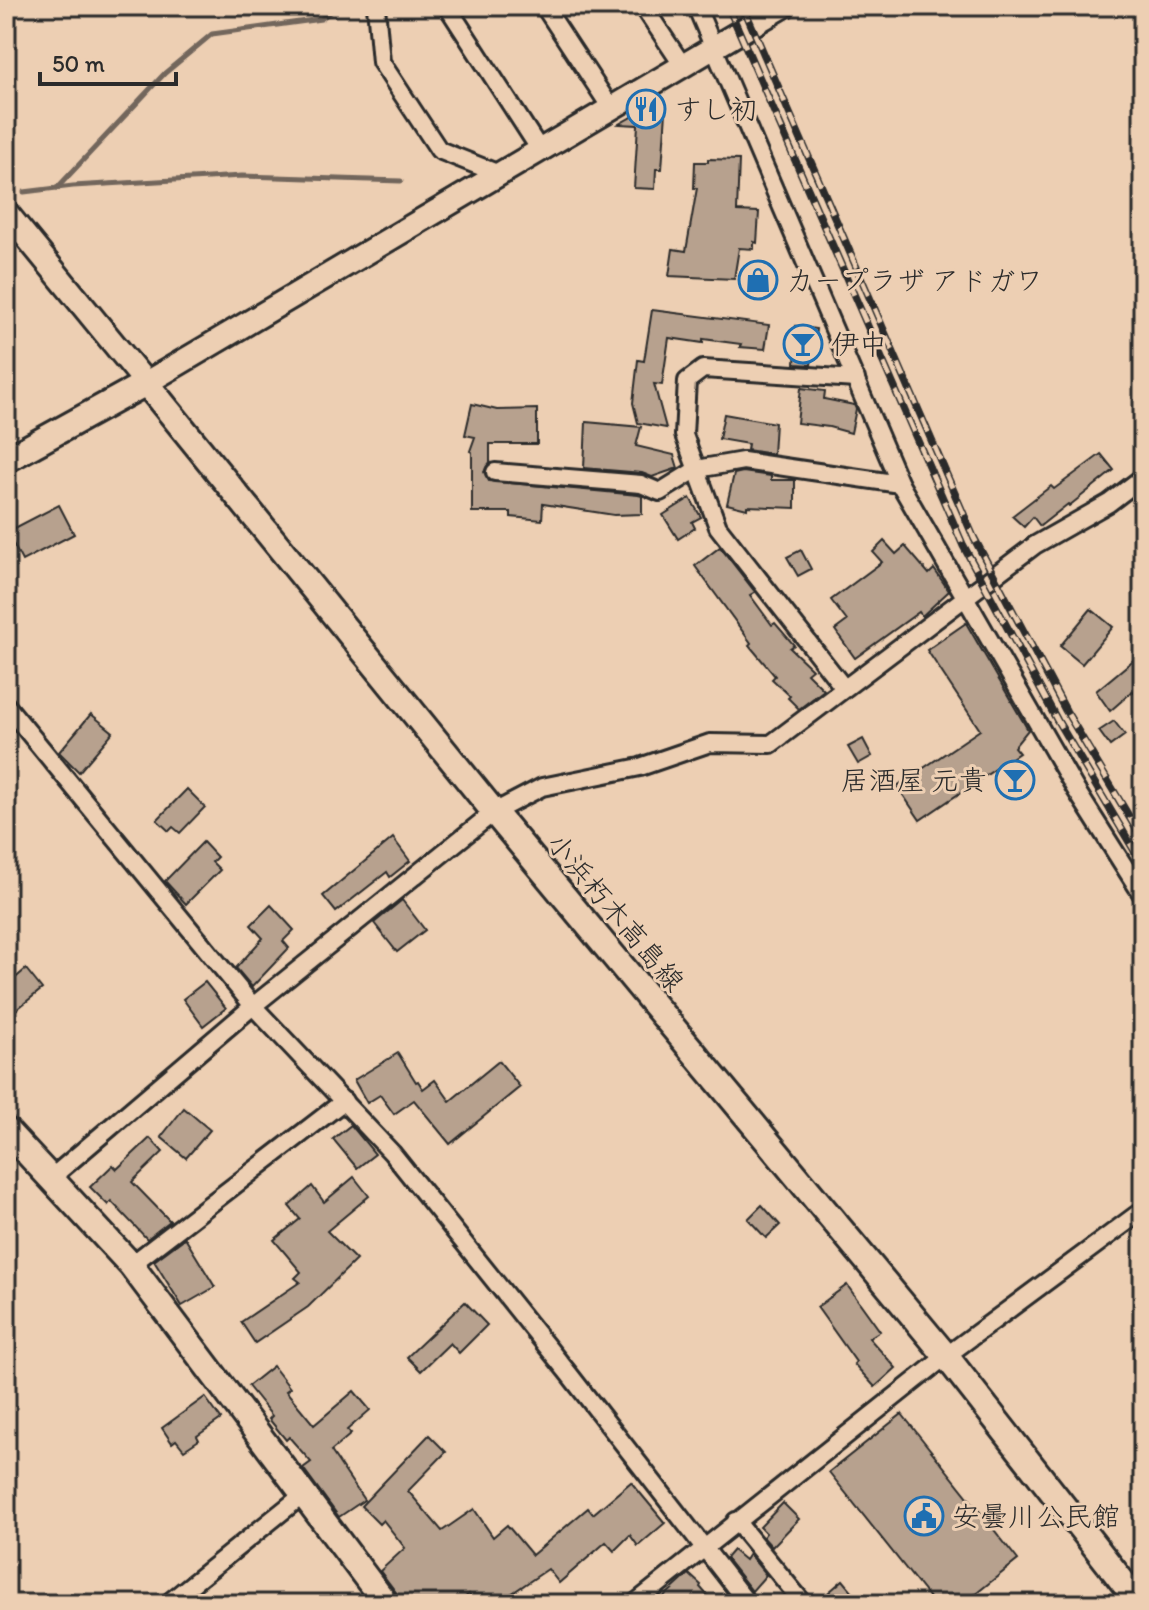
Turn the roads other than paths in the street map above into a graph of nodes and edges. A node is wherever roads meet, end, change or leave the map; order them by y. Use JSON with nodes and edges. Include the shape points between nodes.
{"nodes":[{"id":1,"x":376,"y":6,"type":"edge"},
{"id":2,"x":447,"y":6,"type":"edge"},
{"id":3,"x":544,"y":6,"type":"edge"},
{"id":4,"x":643,"y":6,"type":"edge"},
{"id":5,"x":696,"y":6,"type":"edge"},
{"id":6,"x":784,"y":6,"type":"edge"},
{"id":7,"x":715,"y":47,"type":"junction"},
{"id":8,"x":683,"y":66,"type":"junction"},
{"id":9,"x":611,"y":108,"type":"junction"},
{"id":10,"x":540,"y":150,"type":"junction"},
{"id":11,"x":499,"y":174,"type":"junction"},
{"id":12,"x":6,"y":212,"type":"edge"},
{"id":13,"x":856,"y":379,"type":"junction"},
{"id":14,"x":146,"y":383,"type":"junction"},
{"id":15,"x":6,"y":460,"type":"edge"},
{"id":16,"x":697,"y":469,"type":"junction"},
{"id":17,"x":495,"y":472,"type":"dead end"},
{"id":18,"x":1143,"y":477,"type":"edge"},
{"id":19,"x":900,"y":484,"type":"junction"},
{"id":20,"x":966,"y":597,"type":"junction"},
{"id":21,"x":844,"y":688,"type":"junction"},
{"id":22,"x":6,"y":705,"type":"edge"},
{"id":23,"x":494,"y":812,"type":"junction"},
{"id":24,"x":1143,"y":896,"type":"edge"},
{"id":25,"x":253,"y":1006,"type":"junction"},
{"id":26,"x":344,"y":1101,"type":"junction"},
{"id":27,"x":6,"y":1130,"type":"edge"},
{"id":28,"x":51,"y":1178,"type":"junction"},
{"id":29,"x":1143,"y":1210,"type":"edge"},
{"id":30,"x":131,"y":1265,"type":"junction"},
{"id":31,"x":946,"y":1356,"type":"junction"},
{"id":32,"x":304,"y":1494,"type":"junction"},
{"id":33,"x":736,"y":1521,"type":"junction"},
{"id":34,"x":703,"y":1547,"type":"junction"},
{"id":35,"x":1139,"y":1598,"type":"edge"},
{"id":36,"x":167,"y":1604,"type":"edge"},
{"id":37,"x":386,"y":1604,"type":"edge"},
{"id":38,"x":634,"y":1604,"type":"edge"},
{"id":39,"x":748,"y":1604,"type":"edge"},
{"id":40,"x":804,"y":1604,"type":"edge"}],
"edges":[{"from":1,"to":11,"type":"street","via":[[381,62],[439,150]]},
{"from":2,"to":10,"type":"street"},
{"from":3,"to":9,"type":"street"},
{"from":4,"to":8,"type":"street"},
{"from":5,"to":7,"type":"street"},
{"from":6,"to":7,"type":"street"},
{"from":7,"to":8,"type":"street"},
{"from":7,"to":13,"type":"street"},
{"from":8,"to":9,"type":"street"},
{"from":9,"to":10,"type":"street"},
{"from":10,"to":11,"type":"street"},
{"from":11,"to":14,"type":"street"},
{"from":12,"to":14,"type":"street"},
{"from":13,"to":16,"type":"street","via":[[703,369],[687,381],[684,435]]},
{"from":13,"to":19,"type":"street"},
{"from":14,"to":15,"type":"main road"},
{"from":14,"to":23,"type":"main road","name":"小浜朽木高島線"},
{"from":16,"to":17,"type":"street","via":[[660,492],[641,484]]},
{"from":16,"to":19,"type":"street","via":[[743,461]]},
{"from":16,"to":21,"type":"street","via":[[718,527]]},
{"from":18,"to":20,"type":"street","via":[[1035,545]]},
{"from":19,"to":20,"type":"street"},
{"from":20,"to":21,"type":"street"},
{"from":20,"to":24,"type":"street"},
{"from":21,"to":23,"type":"street","via":[[771,744],[710,743],[640,767],[542,787]]},
{"from":22,"to":25,"type":"street"},
{"from":23,"to":25,"type":"street"},
{"from":23,"to":31,"type":"main road","name":"小浜朽木高島線"},
{"from":25,"to":26,"type":"street"},
{"from":25,"to":28,"type":"street"},
{"from":26,"to":30,"type":"street"},
{"from":26,"to":34,"type":"street","via":[[421,1190]]},
{"from":27,"to":28,"type":"main road"},
{"from":28,"to":30,"type":"main road"},
{"from":29,"to":31,"type":"street"},
{"from":30,"to":32,"type":"main road"},
{"from":31,"to":33,"type":"street"},
{"from":31,"to":35,"type":"main road","name":"小浜朽木高島線"},
{"from":32,"to":36,"type":"street"},
{"from":32,"to":37,"type":"main road"},
{"from":33,"to":34,"type":"street"},
{"from":33,"to":40,"type":"street"},
{"from":34,"to":38,"type":"street"},
{"from":34,"to":39,"type":"street"}]}
